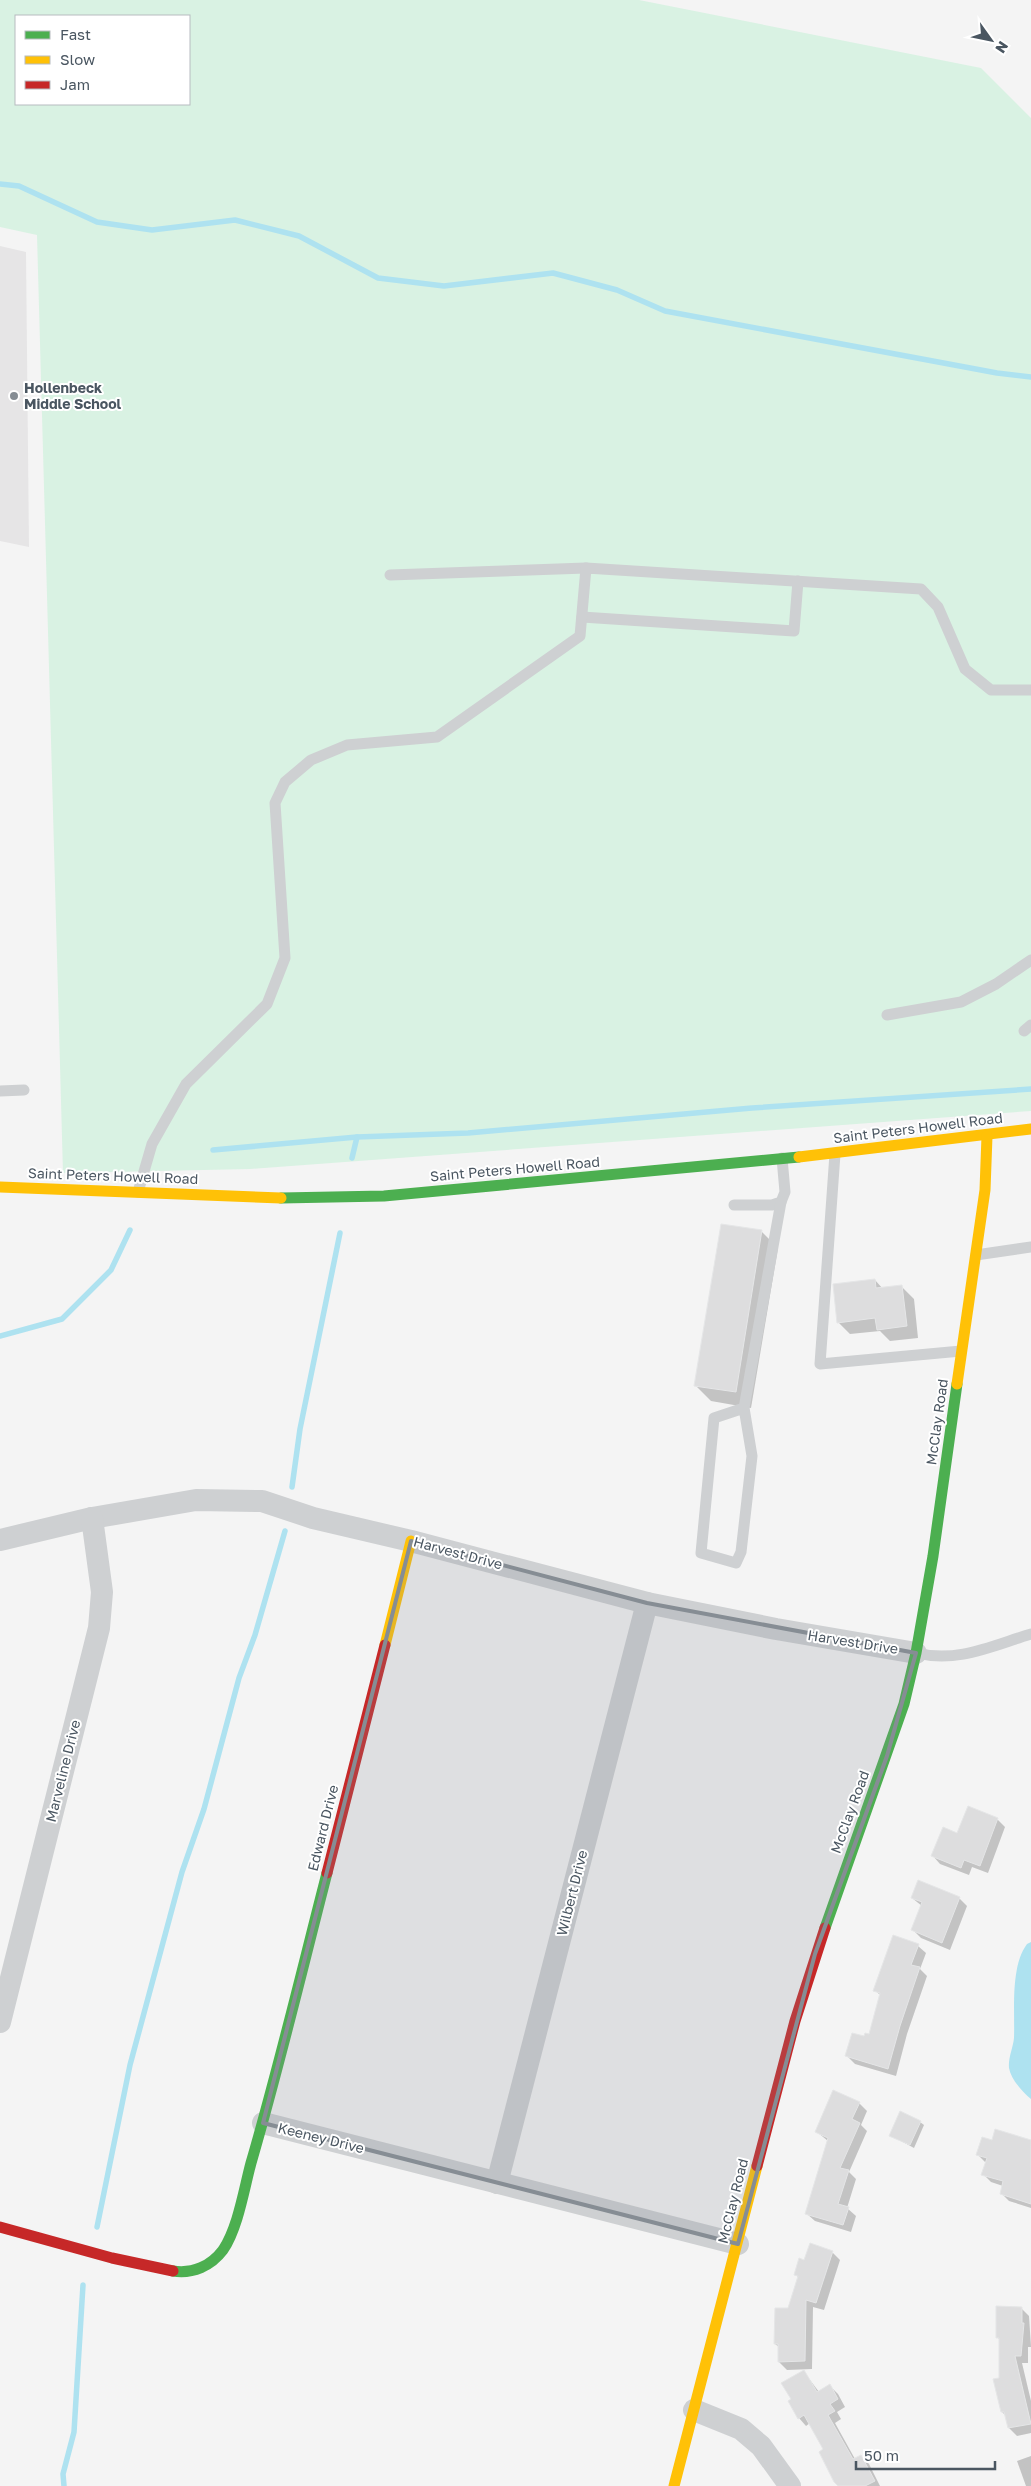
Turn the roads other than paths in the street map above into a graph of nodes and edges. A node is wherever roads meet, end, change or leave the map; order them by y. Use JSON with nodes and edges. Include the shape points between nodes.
{"nodes":[{"id":1,"x":586,"y":568,"type":"junction"},
{"id":2,"x":390,"y":575,"type":"dead end"},
{"id":3,"x":798,"y":581,"type":"junction"},
{"id":4,"x":582,"y":617,"type":"junction"},
{"id":5,"x":1031,"y":690,"type":"edge"},
{"id":6,"x":1031,"y":960,"type":"edge"},
{"id":7,"x":887,"y":1015,"type":"dead end"},
{"id":8,"x":24,"y":1090,"type":"dead end"},
{"id":9,"x":0,"y":1091,"type":"edge"},
{"id":10,"x":1031,"y":1129,"type":"edge"},
{"id":11,"x":987,"y":1136,"type":"junction"},
{"id":12,"x":835,"y":1154,"type":"junction"},
{"id":13,"x":782,"y":1158,"type":"junction"},
{"id":14,"x":0,"y":1187,"type":"edge"},
{"id":15,"x":138,"y":1192,"type":"junction"},
{"id":16,"x":781,"y":1202,"type":"junction"},
{"id":17,"x":734,"y":1205,"type":"dead end"},
{"id":18,"x":1031,"y":1247,"type":"edge"},
{"id":19,"x":975,"y":1255,"type":"junction"},
{"id":20,"x":961,"y":1351,"type":"junction"},
{"id":21,"x":744,"y":1408,"type":"junction"},
{"id":22,"x":92,"y":1518,"type":"junction"},
{"id":23,"x":0,"y":1540,"type":"edge"},
{"id":24,"x":411,"y":1541,"type":"junction"},
{"id":25,"x":647,"y":1603,"type":"junction"},
{"id":26,"x":1031,"y":1634,"type":"edge"},
{"id":27,"x":916,"y":1652,"type":"junction"},
{"id":28,"x":0,"y":2022,"type":"edge"},
{"id":29,"x":263,"y":2123,"type":"junction"},
{"id":30,"x":497,"y":2183,"type":"junction"},
{"id":31,"x":0,"y":2227,"type":"edge"},
{"id":32,"x":738,"y":2244,"type":"junction"},
{"id":33,"x":694,"y":2410,"type":"junction"},
{"id":34,"x":674,"y":2486,"type":"edge"},
{"id":35,"x":790,"y":2486,"type":"edge"}],
"edges":[{"from":1,"to":2,"type":"lane"},
{"from":1,"to":3,"type":"lane"},
{"from":1,"to":4,"type":"lane"},
{"from":3,"to":4,"type":"lane","via":[[794,631]]},
{"from":3,"to":5,"type":"lane","via":[[921,589],[938,607],[965,670],[991,690]]},
{"from":4,"to":15,"type":"lane","via":[[580,636],[438,736],[348,745],[311,760],[285,782],[275,802],[285,958],[267,1004],[186,1084],[152,1144]]},
{"from":6,"to":7,"type":"lane","via":[[996,984],[961,1002]]},
{"from":8,"to":9,"type":"lane"},
{"from":10,"to":11,"type":"main road","name":"Saint Peters Howell Road"},
{"from":11,"to":12,"type":"main road","name":"Saint Peters Howell Road"},
{"from":11,"to":19,"type":"main road","name":"McClay Road","via":[[985,1190]]},
{"from":12,"to":13,"type":"main road","name":"Saint Peters Howell Road"},
{"from":12,"to":20,"type":"lane","via":[[820,1364]]},
{"from":13,"to":15,"type":"main road","name":"Saint Peters Howell Road","via":[[384,1196],[265,1198]]},
{"from":13,"to":16,"type":"lane","via":[[785,1192]]},
{"from":14,"to":15,"type":"main road","name":"Saint Peters Howell Road"},
{"from":16,"to":17,"type":"lane"},
{"from":16,"to":21,"type":"lane"},
{"from":18,"to":19,"type":"lane"},
{"from":19,"to":20,"type":"main road","name":"McClay Road"},
{"from":20,"to":27,"type":"main road","name":"McClay Road","via":[[933,1556]]},
{"from":21,"to":21,"type":"lane","via":[[714,1418],[701,1553],[736,1563],[741,1552],[752,1456]]},
{"from":22,"to":23,"type":"street","name":"Harvest Drive"},
{"from":22,"to":24,"type":"street","name":"Harvest Drive","via":[[196,1500],[262,1501],[313,1518]]},
{"from":22,"to":28,"type":"street","name":"Marveline Drive","via":[[102,1592],[99,1628]]},
{"from":24,"to":25,"type":"street","name":"Harvest Drive"},
{"from":24,"to":29,"type":"main road","name":"Edward Drive"},
{"from":25,"to":27,"type":"street","name":"Harvest Drive"},
{"from":25,"to":30,"type":"street","name":"Wilbert Drive"},
{"from":26,"to":27,"type":"lane","via":[[967,1654],[937,1658]]},
{"from":27,"to":32,"type":"main road","name":"McClay Road","via":[[887,1756],[812,1964],[765,2132]]},
{"from":29,"to":30,"type":"street","name":"Keeney Drive"},
{"from":29,"to":31,"type":"main road","name":"Keeney Drive","via":[[230,2237],[224,2250],[213,2261],[197,2269],[183,2272],[136,2264]]},
{"from":30,"to":32,"type":"street","name":"Keeney Drive"},
{"from":32,"to":33,"type":"main road","name":"McClay Road"},
{"from":33,"to":34,"type":"main road","name":"McClay Road"},
{"from":33,"to":35,"type":"street","via":[[740,2428],[761,2446]]}]}
